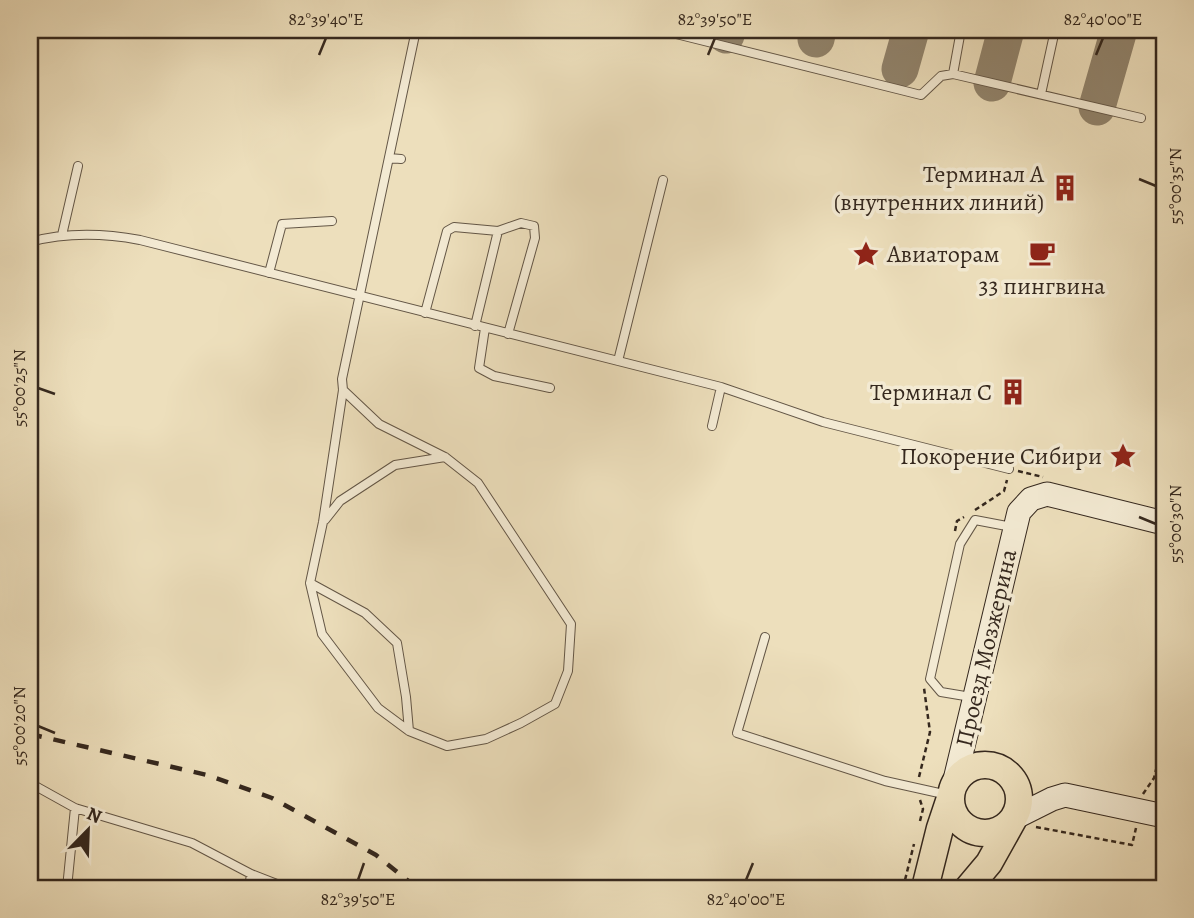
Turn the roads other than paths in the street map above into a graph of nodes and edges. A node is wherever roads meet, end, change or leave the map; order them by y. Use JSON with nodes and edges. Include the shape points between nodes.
{"nodes":[{"id":1,"x":416,"y":30,"type":"edge"},
{"id":2,"x":660,"y":30,"type":"edge"},
{"id":3,"x":961,"y":30,"type":"edge"},
{"id":4,"x":1055,"y":30,"type":"edge"},
{"id":5,"x":953,"y":74,"type":"junction"},
{"id":6,"x":1041,"y":93,"type":"junction"},
{"id":7,"x":1141,"y":118,"type":"dead end"},
{"id":8,"x":389,"y":158,"type":"junction"},
{"id":9,"x":401,"y":159,"type":"dead end"},
{"id":10,"x":78,"y":166,"type":"dead end"},
{"id":11,"x":663,"y":180,"type":"dead end"},
{"id":12,"x":332,"y":221,"type":"dead end"},
{"id":13,"x":498,"y":231,"type":"junction"},
{"id":14,"x":62,"y":235,"type":"junction"},
{"id":15,"x":30,"y":242,"type":"edge"},
{"id":16,"x":269,"y":273,"type":"junction"},
{"id":17,"x":359,"y":297,"type":"junction"},
{"id":18,"x":425,"y":313,"type":"junction"},
{"id":19,"x":475,"y":326,"type":"junction"},
{"id":20,"x":485,"y":328,"type":"junction"},
{"id":21,"x":508,"y":334,"type":"junction"},
{"id":22,"x":618,"y":361,"type":"junction"},
{"id":23,"x":721,"y":387,"type":"junction"},
{"id":24,"x":550,"y":388,"type":"dead end"},
{"id":25,"x":343,"y":390,"type":"junction"},
{"id":26,"x":712,"y":426,"type":"dead end"},
{"id":27,"x":445,"y":457,"type":"junction"},
{"id":28,"x":1009,"y":469,"type":"dead end"},
{"id":29,"x":1017,"y":520,"type":"junction"},
{"id":30,"x":323,"y":522,"type":"junction"},
{"id":31,"x":1164,"y":523,"type":"edge"},
{"id":32,"x":310,"y":583,"type":"junction"},
{"id":33,"x":765,"y":638,"type":"dead end"},
{"id":34,"x":975,"y":698,"type":"junction"},
{"id":35,"x":409,"y":731,"type":"junction"},
{"id":36,"x":30,"y":783,"type":"edge"},
{"id":37,"x":952,"y":790,"type":"junction"},
{"id":38,"x":75,"y":808,"type":"junction"},
{"id":39,"x":1164,"y":816,"type":"edge"},
{"id":40,"x":1021,"y":822,"type":"junction"},
{"id":41,"x":251,"y":874,"type":"junction"},
{"id":42,"x":67,"y":888,"type":"edge"},
{"id":43,"x":249,"y":888,"type":"edge"},
{"id":44,"x":287,"y":888,"type":"edge"},
{"id":45,"x":925,"y":888,"type":"edge"},
{"id":46,"x":968,"y":888,"type":"edge"}],
"edges":[{"from":1,"to":8,"type":"lane"},
{"from":2,"to":5,"type":"lane","via":[[921,95],[941,76]]},
{"from":3,"to":5,"type":"lane"},
{"from":4,"to":6,"type":"lane"},
{"from":5,"to":6,"type":"lane"},
{"from":6,"to":7,"type":"lane"},
{"from":8,"to":9,"type":"lane"},
{"from":8,"to":17,"type":"lane"},
{"from":10,"to":14,"type":"lane"},
{"from":11,"to":22,"type":"lane"},
{"from":12,"to":16,"type":"lane","via":[[282,224]]},
{"from":13,"to":18,"type":"lane","via":[[454,227],[447,231]]},
{"from":13,"to":19,"type":"lane"},
{"from":13,"to":21,"type":"lane","via":[[521,223],[536,231]]},
{"from":14,"to":15,"type":"lane"},
{"from":14,"to":16,"type":"lane","via":[[139,240]]},
{"from":16,"to":17,"type":"lane"},
{"from":17,"to":18,"type":"lane"},
{"from":17,"to":25,"type":"lane"},
{"from":18,"to":19,"type":"lane"},
{"from":19,"to":20,"type":"lane"},
{"from":20,"to":21,"type":"lane"},
{"from":20,"to":24,"type":"lane","via":[[479,368],[494,376]]},
{"from":21,"to":22,"type":"lane"},
{"from":22,"to":23,"type":"lane"},
{"from":23,"to":26,"type":"lane"},
{"from":23,"to":28,"type":"lane","via":[[823,422]]},
{"from":25,"to":27,"type":"lane","via":[[379,424]]},
{"from":25,"to":30,"type":"lane"},
{"from":27,"to":30,"type":"lane","via":[[395,465],[340,501]]},
{"from":27,"to":35,"type":"lane","via":[[478,483],[570,624],[568,671],[555,704],[486,739],[447,746]]},
{"from":29,"to":31,"type":"street","via":[[1031,499],[1047,494]]},
{"from":29,"to":34,"type":"street","name":"Проезд Мозжерина"},
{"from":29,"to":34,"type":"lane","via":[[975,520],[960,544],[930,679],[941,692]]},
{"from":30,"to":32,"type":"lane"},
{"from":32,"to":35,"type":"lane","via":[[322,634],[377,708]]},
{"from":32,"to":35,"type":"lane","via":[[365,613],[397,643]]},
{"from":33,"to":37,"type":"lane","via":[[737,733],[886,781]]},
{"from":34,"to":37,"type":"street","name":"Проезд Мозжерина"},
{"from":36,"to":38,"type":"lane"},
{"from":37,"to":40,"type":"main road","via":[[956,817],[973,831],[996,832]]},
{"from":37,"to":40,"type":"main road","name":"Проезд Мозжерина","via":[[969,768],[991,765],[1002,769],[1017,786]]},
{"from":37,"to":45,"type":"main road"},
{"from":38,"to":41,"type":"lane","via":[[192,843]]},
{"from":38,"to":42,"type":"lane"},
{"from":39,"to":40,"type":"street","via":[[1065,795]]},
{"from":40,"to":46,"type":"main road"},
{"from":41,"to":43,"type":"lane"},
{"from":41,"to":44,"type":"lane"}]}
